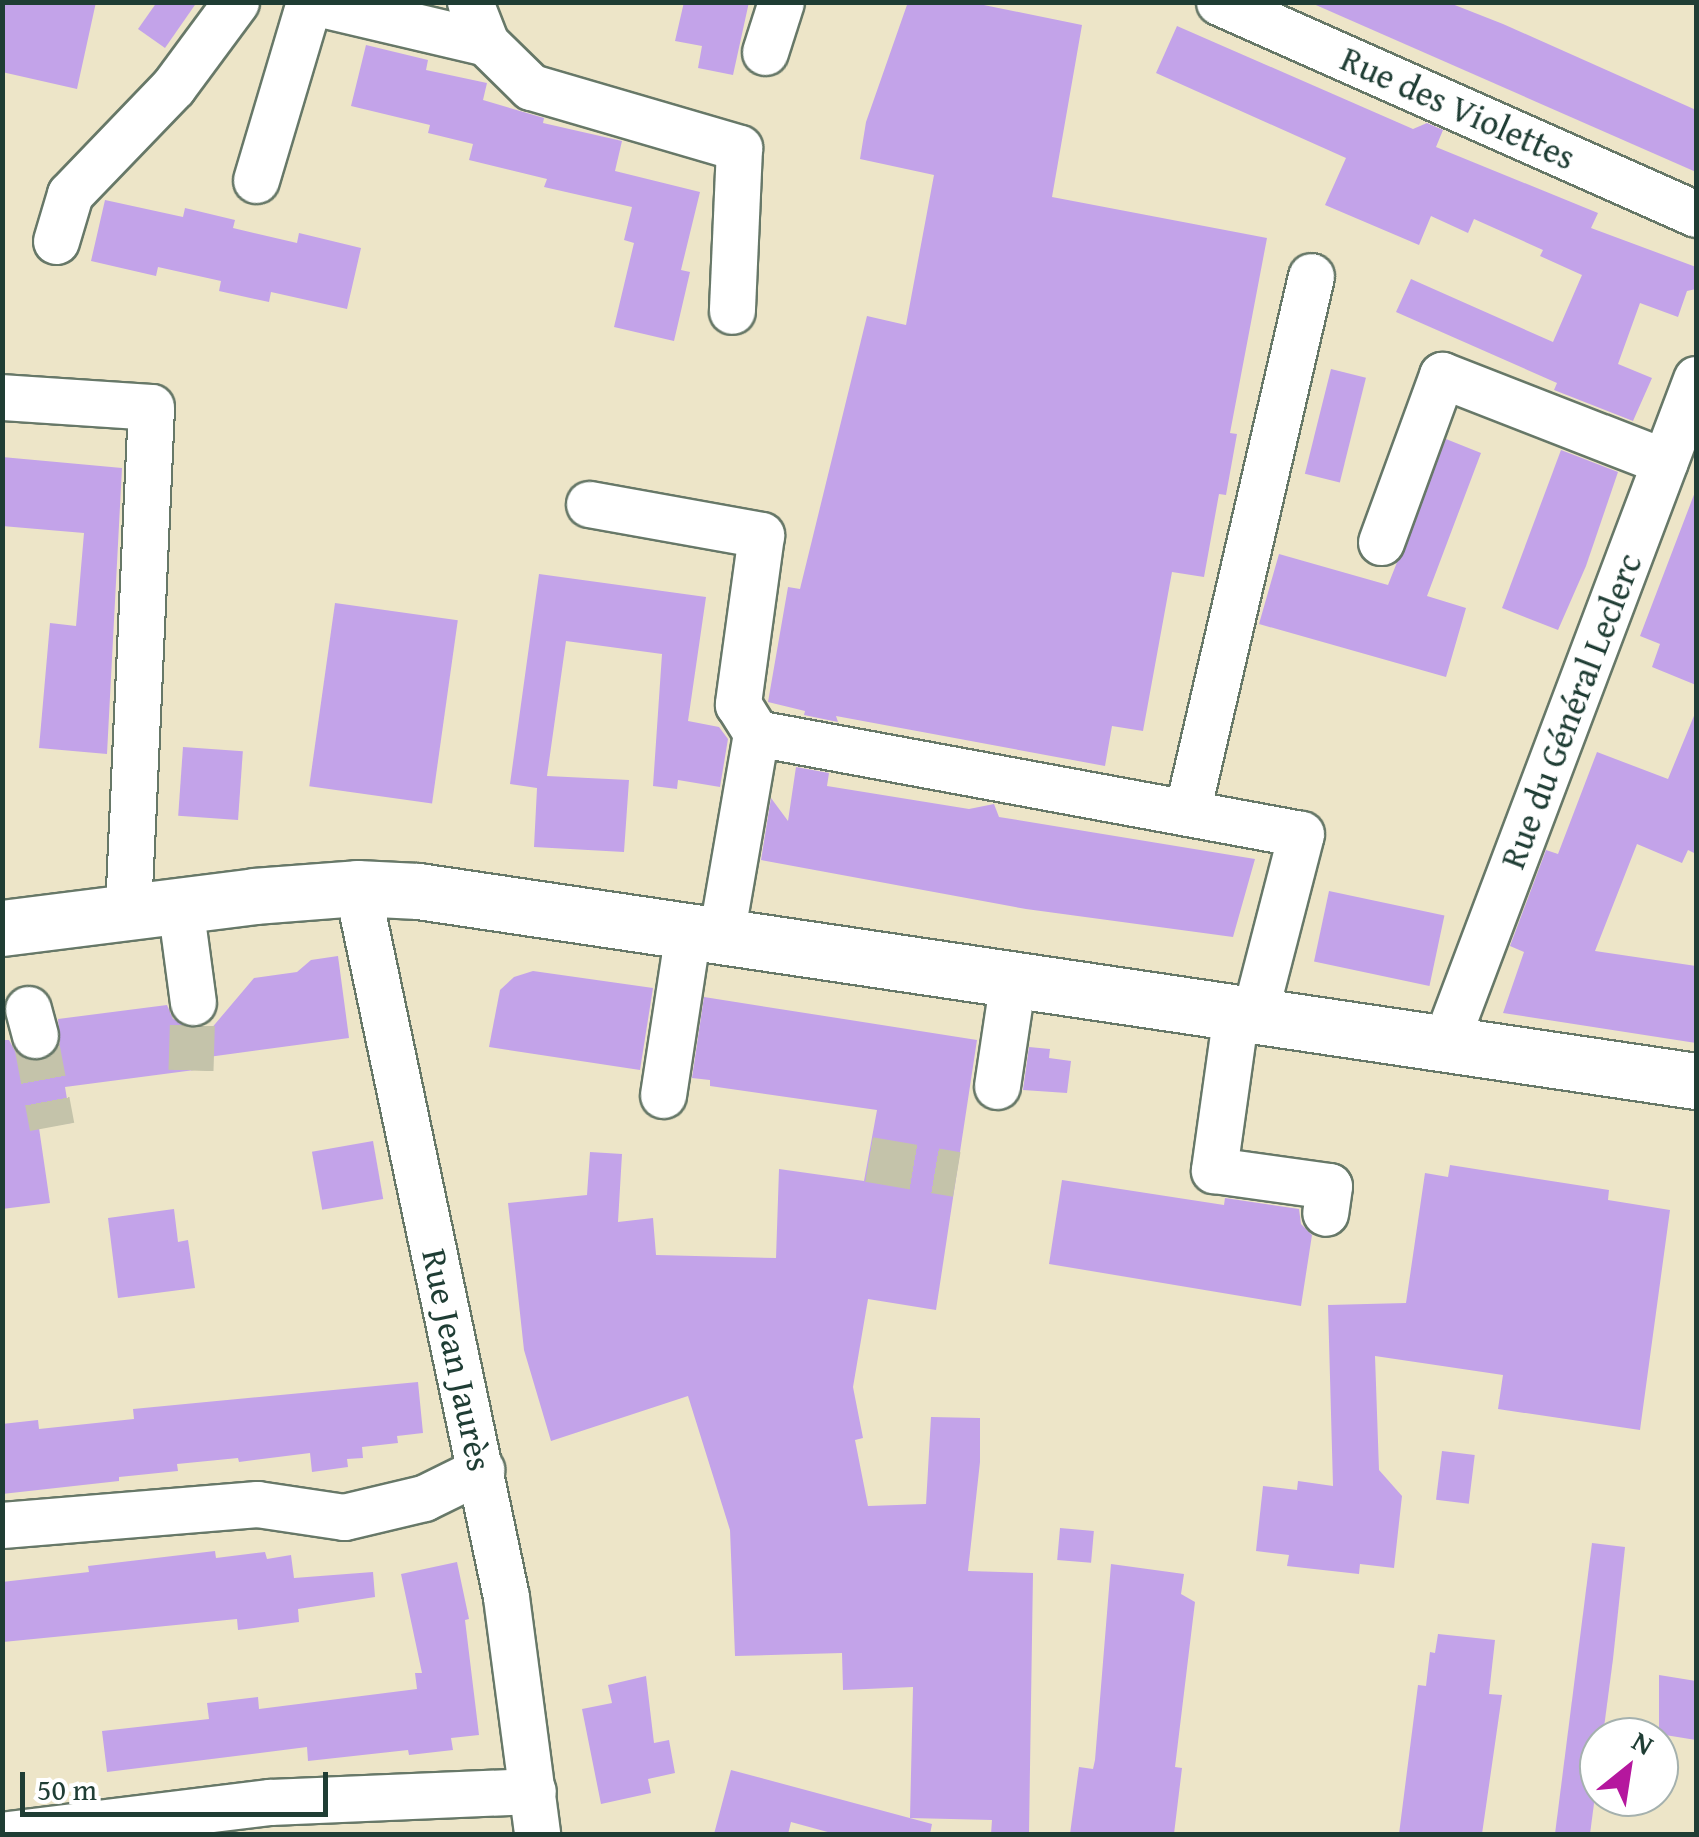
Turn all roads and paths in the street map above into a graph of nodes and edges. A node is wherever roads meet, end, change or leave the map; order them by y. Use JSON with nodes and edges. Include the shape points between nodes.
{"nodes":[{"id":1,"x":236,"y":2,"type":"edge"},
{"id":2,"x":311,"y":2,"type":"edge"},
{"id":3,"x":781,"y":2,"type":"edge"},
{"id":4,"x":1219,"y":2,"type":"edge"},
{"id":5,"x":478,"y":23,"type":"edge"},
{"id":6,"x":764,"y":52,"type":"dead end"},
{"id":7,"x":256,"y":180,"type":"dead end"},
{"id":8,"x":1696,"y":214,"type":"edge"},
{"id":9,"x":56,"y":241,"type":"dead end"},
{"id":10,"x":1311,"y":276,"type":"dead end"},
{"id":11,"x":732,"y":311,"type":"dead end"},
{"id":12,"x":1696,"y":379,"type":"edge"},
{"id":13,"x":2,"y":398,"type":"edge"},
{"id":14,"x":1665,"y":462,"type":"junction"},
{"id":15,"x":589,"y":504,"type":"dead end"},
{"id":16,"x":1381,"y":542,"type":"dead end"},
{"id":17,"x":756,"y":733,"type":"junction"},
{"id":18,"x":1187,"y":812,"type":"junction"},
{"id":19,"x":357,"y":888,"type":"junction"},
{"id":20,"x":154,"y":908,"type":"junction"},
{"id":21,"x":2,"y":928,"type":"edge"},
{"id":22,"x":705,"y":933,"type":"junction"},
{"id":23,"x":1013,"y":979,"type":"junction"},
{"id":24,"x":193,"y":1002,"type":"tunnel mouth"},
{"id":25,"x":1245,"y":1014,"type":"junction"},
{"id":26,"x":1445,"y":1044,"type":"junction"},
{"id":27,"x":1696,"y":1081,"type":"edge"},
{"id":28,"x":997,"y":1086,"type":"dead end"},
{"id":29,"x":664,"y":1094,"type":"dead end"},
{"id":30,"x":1325,"y":1213,"type":"dead end"},
{"id":31,"x":481,"y":1470,"type":"junction"},
{"id":32,"x":2,"y":1526,"type":"edge"},
{"id":33,"x":535,"y":1813,"type":"edge"},
{"id":34,"x":8,"y":1834,"type":"edge"}],
"edges":[{"from":1,"to":9,"type":"street","via":[[172,87],[70,194]]},
{"from":2,"to":5,"type":"street"},
{"from":2,"to":7,"type":"street"},
{"from":3,"to":6,"type":"street"},
{"from":4,"to":8,"type":"street","name":"Rue des Violettes"},
{"from":5,"to":11,"type":"street","via":[[531,87],[740,148]]},
{"from":10,"to":18,"type":"street"},
{"from":12,"to":14,"type":"street","name":"Rue du Général Leclerc"},
{"from":13,"to":20,"type":"street","via":[[151,407]]},
{"from":14,"to":16,"type":"street","via":[[1442,375]]},
{"from":14,"to":26,"type":"street","name":"Rue du Général Leclerc"},
{"from":15,"to":17,"type":"street","via":[[761,535],[738,704]]},
{"from":17,"to":18,"type":"street"},
{"from":17,"to":22,"type":"street"},
{"from":18,"to":25,"type":"street","via":[[1301,834]]},
{"from":19,"to":20,"type":"main road"},
{"from":19,"to":22,"type":"main road","via":[[418,890]]},
{"from":19,"to":31,"type":"street","name":"Rue Jean Jaurès"},
{"from":20,"to":21,"type":"main road"},
{"from":20,"to":24,"type":"street"},
{"from":22,"to":23,"type":"main road"},
{"from":22,"to":29,"type":"street"},
{"from":23,"to":25,"type":"main road"},
{"from":23,"to":28,"type":"street"},
{"from":25,"to":26,"type":"main road"},
{"from":25,"to":30,"type":"street","via":[[1214,1170],[1328,1186]]},
{"from":26,"to":27,"type":"main road"},
{"from":31,"to":32,"type":"street","via":[[424,1498],[344,1517],[256,1504]]},
{"from":31,"to":33,"type":"street","name":"Rue Jean Jaurès","via":[[506,1596]]},
{"from":33,"to":34,"type":"street","via":[[270,1802]]}]}
